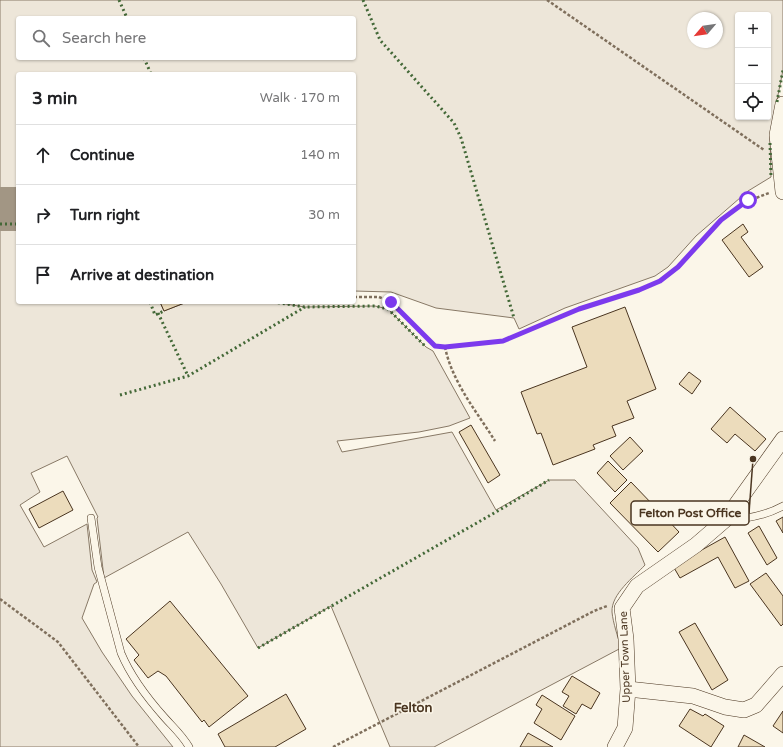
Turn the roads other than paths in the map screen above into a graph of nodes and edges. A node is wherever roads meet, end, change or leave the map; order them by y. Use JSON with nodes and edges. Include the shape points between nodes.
{"nodes":[{"id":1,"x":783,"y":104,"type":"edge"},
{"id":2,"x":783,"y":188,"type":"edge"},
{"id":3,"x":783,"y":192,"type":"edge"},
{"id":4,"x":783,"y":439,"type":"edge"},
{"id":5,"x":783,"y":506,"type":"edge"},
{"id":6,"x":91,"y":518,"type":"dead end"},
{"id":7,"x":725,"y":520,"type":"junction"},
{"id":8,"x":783,"y":674,"type":"edge"},
{"id":9,"x":628,"y":689,"type":"junction"},
{"id":10,"x":189,"y":747,"type":"edge"},
{"id":11,"x":615,"y":747,"type":"edge"}],
"edges":[{"from":1,"to":2,"type":"street","via":[[777,135]]},
{"from":2,"to":3,"type":"street"},
{"from":4,"to":7,"type":"street","name":"Upper Town Lane"},
{"from":5,"to":7,"type":"lane","via":[[773,512],[744,519]]},
{"from":6,"to":10,"type":"lane","via":[[98,567],[126,666]]},
{"from":7,"to":9,"type":"street","name":"Upper Town Lane","via":[[696,545],[637,586],[622,608]]},
{"from":8,"to":9,"type":"street","via":[[756,705],[744,710],[693,696]]},
{"from":9,"to":11,"type":"street","name":"Upper Town Lane","via":[[625,728]]}]}
